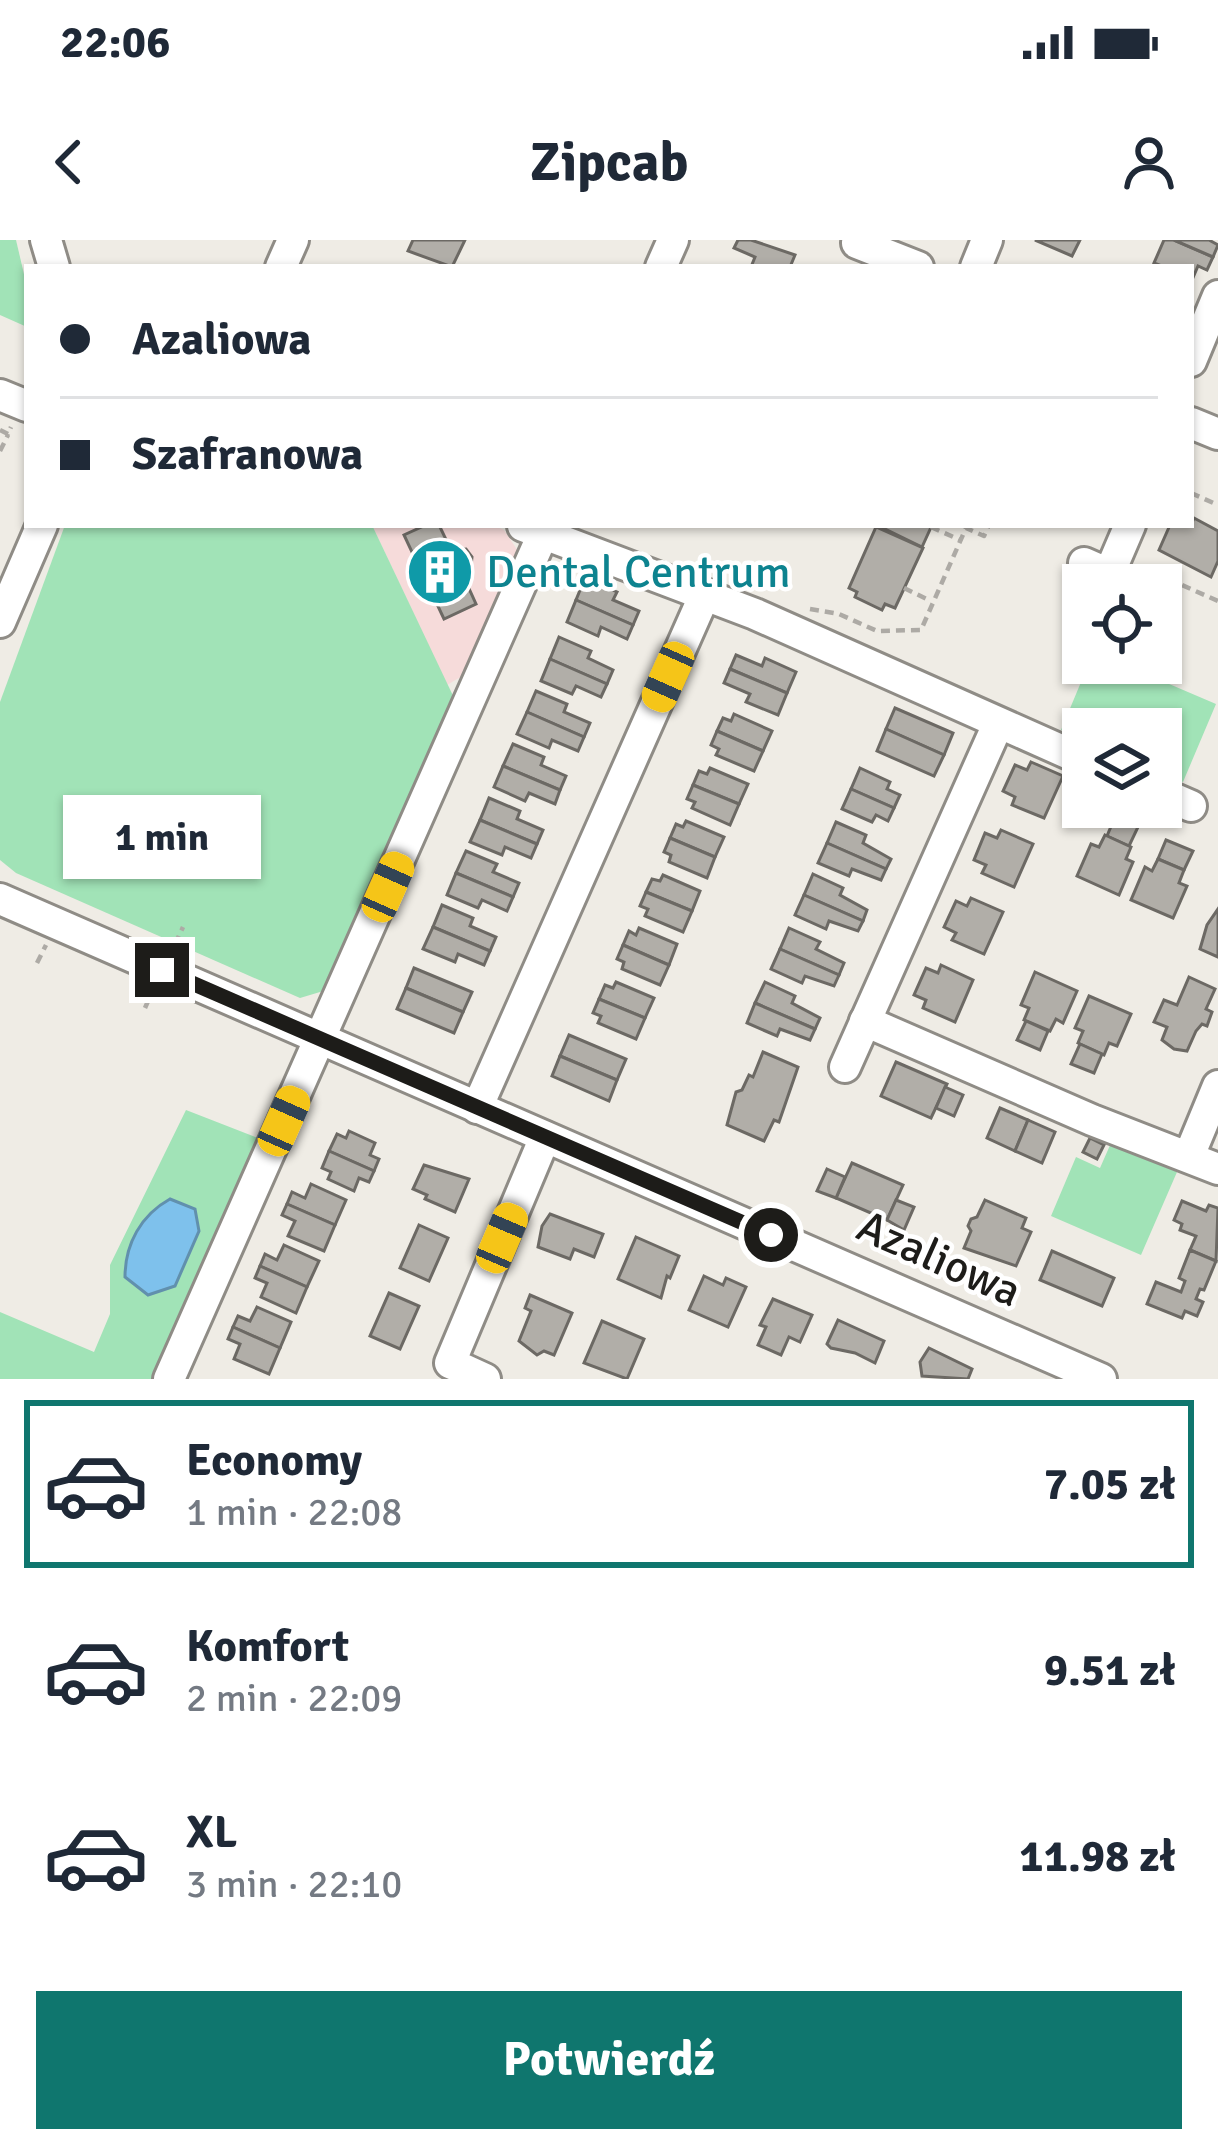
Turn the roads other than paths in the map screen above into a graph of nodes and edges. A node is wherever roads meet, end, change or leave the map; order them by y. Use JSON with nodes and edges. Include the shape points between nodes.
{"nodes":[{"id":1,"x":856,"y":243,"type":"dead end"},
{"id":2,"x":910,"y":264,"type":"edge"},
{"id":3,"x":1218,"y":296,"type":"edge"},
{"id":4,"x":1194,"y":354,"type":"edge"},
{"id":5,"x":41,"y":528,"type":"edge"},
{"id":6,"x":538,"y":528,"type":"edge"},
{"id":7,"x":1129,"y":528,"type":"edge"},
{"id":8,"x":1084,"y":563,"type":"dead end"},
{"id":9,"x":705,"y":594,"type":"junction"},
{"id":10,"x":0,"y":622,"type":"edge"},
{"id":11,"x":998,"y":724,"type":"junction"},
{"id":12,"x":1062,"y":751,"type":"edge"},
{"id":13,"x":1182,"y":802,"type":"edge"},
{"id":14,"x":1191,"y":806,"type":"dead end"},
{"id":15,"x":0,"y":899,"type":"edge"},
{"id":16,"x":865,"y":1021,"type":"junction"},
{"id":17,"x":320,"y":1041,"type":"junction"},
{"id":18,"x":845,"y":1067,"type":"dead end"},
{"id":19,"x":1218,"y":1086,"type":"edge"},
{"id":20,"x":477,"y":1108,"type":"junction"},
{"id":21,"x":544,"y":1137,"type":"junction"},
{"id":22,"x":1189,"y":1156,"type":"junction"},
{"id":23,"x":1218,"y":1168,"type":"edge"},
{"id":24,"x":169,"y":1379,"type":"edge"},
{"id":25,"x":485,"y":1379,"type":"edge"},
{"id":26,"x":1101,"y":1379,"type":"edge"}],
"edges":[{"from":1,"to":2,"type":"street"},
{"from":3,"to":4,"type":"street"},
{"from":5,"to":10,"type":"street"},
{"from":6,"to":9,"type":"street"},
{"from":6,"to":17,"type":"street"},
{"from":7,"to":8,"type":"street","via":[[1109,574]]},
{"from":9,"to":11,"type":"street"},
{"from":9,"to":20,"type":"street"},
{"from":11,"to":12,"type":"street"},
{"from":11,"to":16,"type":"street"},
{"from":13,"to":14,"type":"street"},
{"from":15,"to":17,"type":"street","name":"Azaliowa"},
{"from":16,"to":18,"type":"street"},
{"from":16,"to":22,"type":"street"},
{"from":17,"to":20,"type":"street","name":"Azaliowa"},
{"from":17,"to":24,"type":"street"},
{"from":19,"to":22,"type":"street"},
{"from":20,"to":21,"type":"street","name":"Azaliowa"},
{"from":21,"to":25,"type":"street","via":[[450,1363]]},
{"from":21,"to":26,"type":"street","name":"Azaliowa"},
{"from":22,"to":23,"type":"street"}]}
